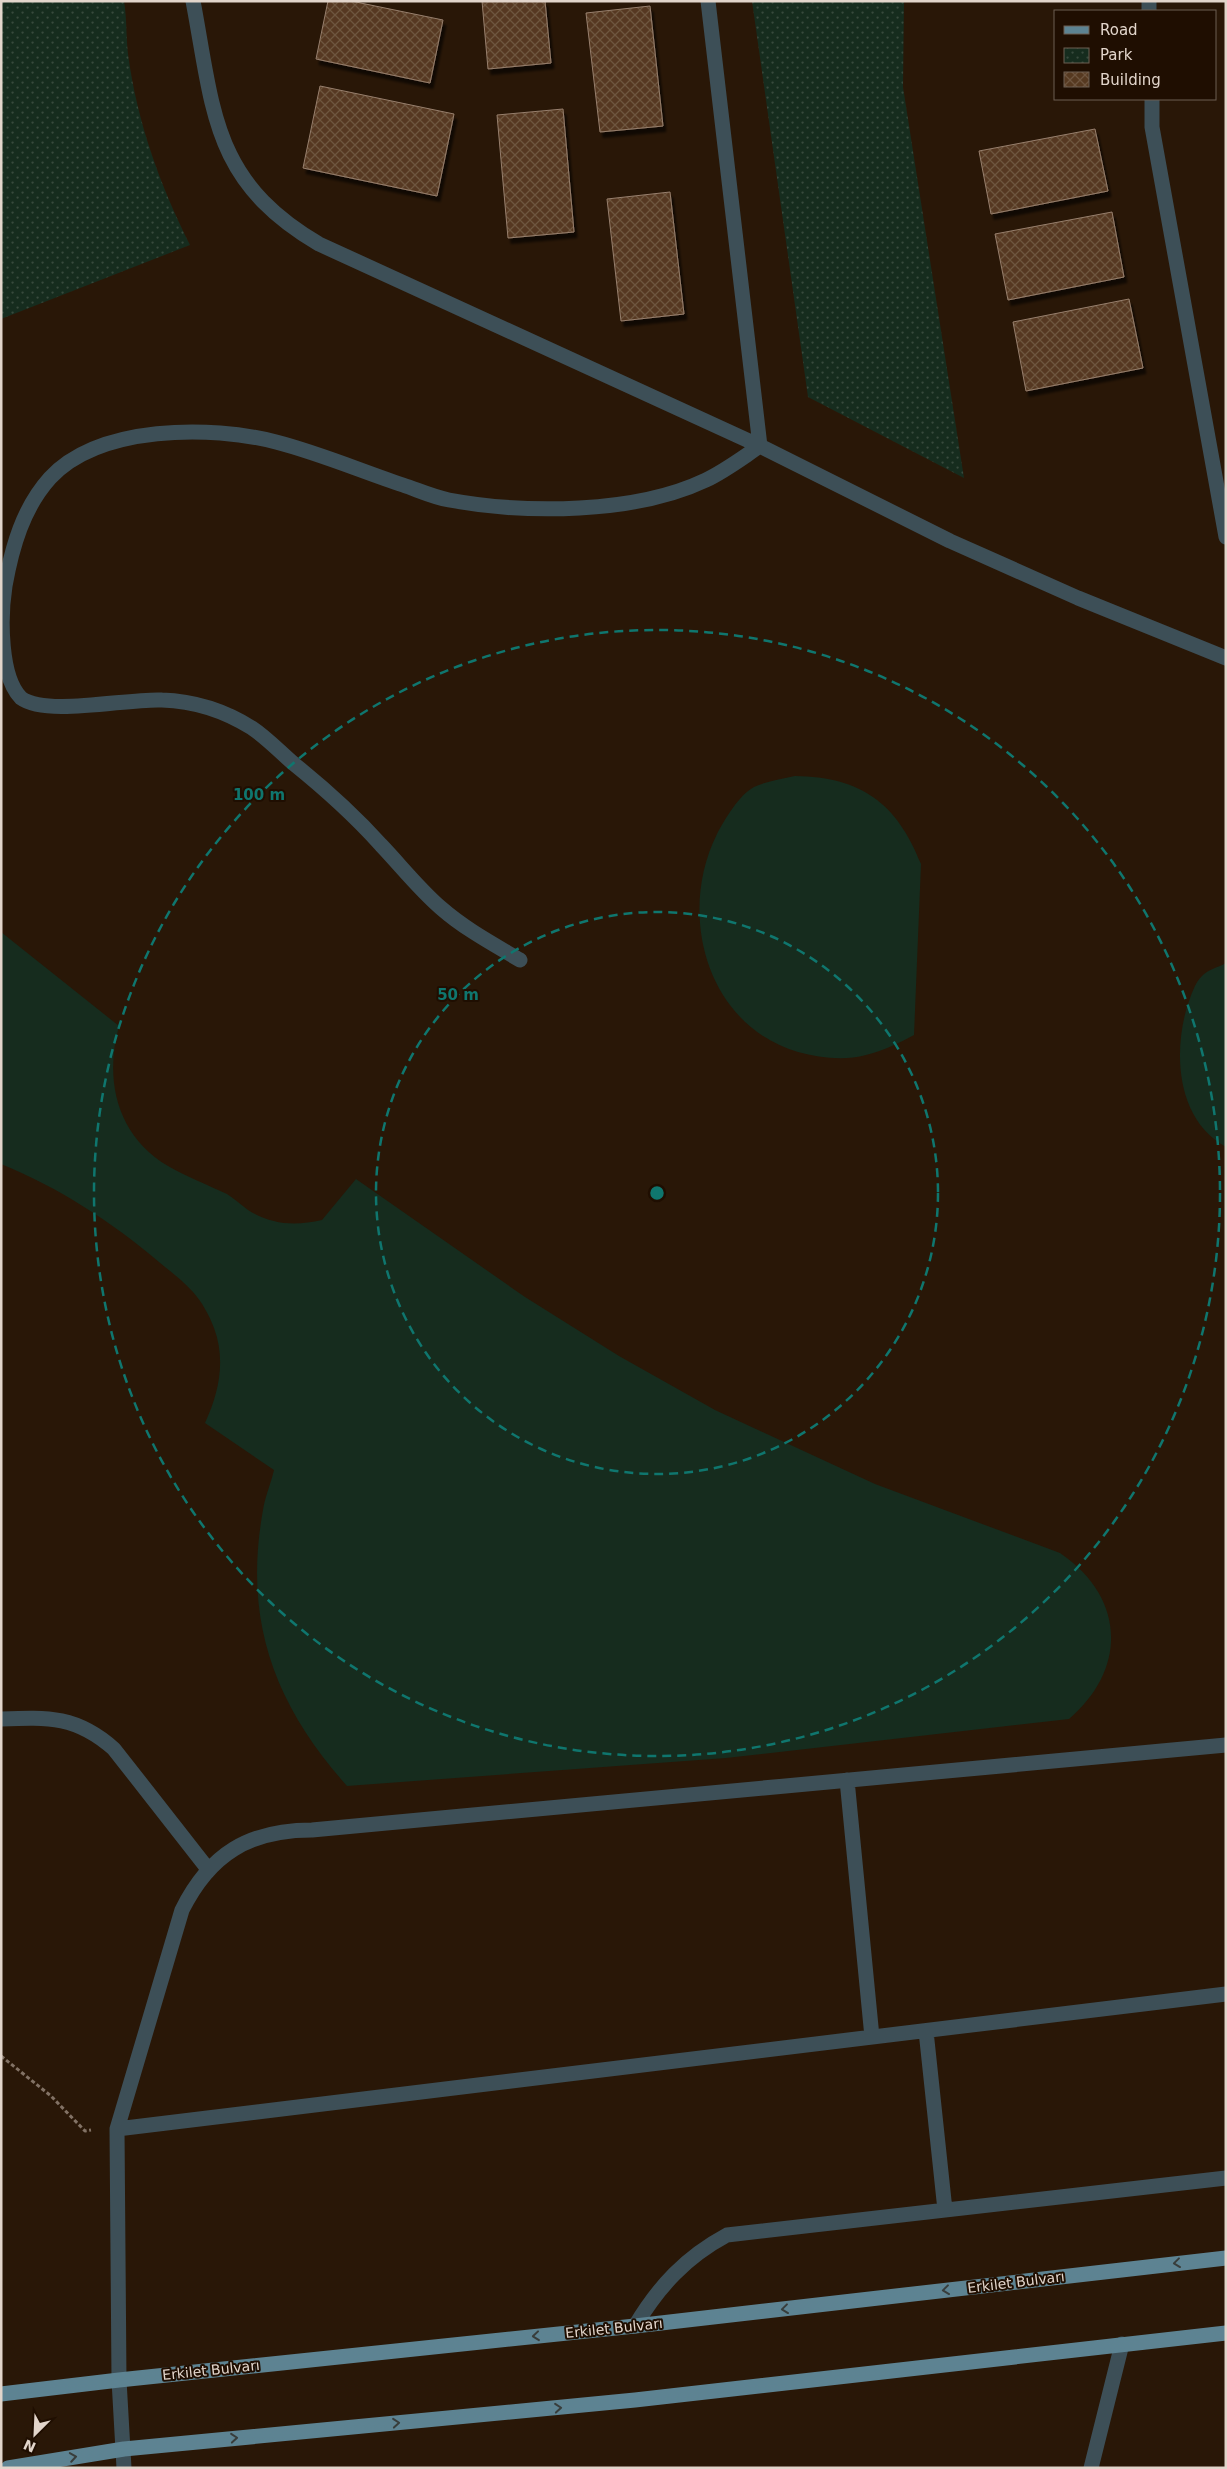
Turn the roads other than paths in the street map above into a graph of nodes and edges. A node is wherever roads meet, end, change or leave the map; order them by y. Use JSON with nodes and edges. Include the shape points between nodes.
{"nodes":[{"id":1,"x":193,"y":1,"type":"edge"},
{"id":2,"x":708,"y":1,"type":"edge"},
{"id":3,"x":1152,"y":100,"type":"edge"},
{"id":4,"x":760,"y":446,"type":"junction"},
{"id":5,"x":1226,"y":537,"type":"edge"},
{"id":6,"x":1226,"y":658,"type":"edge"},
{"id":7,"x":520,"y":960,"type":"dead end"},
{"id":8,"x":1,"y":1719,"type":"edge"},
{"id":9,"x":1226,"y":1745,"type":"edge"},
{"id":10,"x":847,"y":1780,"type":"junction"},
{"id":11,"x":208,"y":1869,"type":"junction"},
{"id":12,"x":1226,"y":1994,"type":"edge"},
{"id":13,"x":926,"y":2030,"type":"junction"},
{"id":14,"x":872,"y":2037,"type":"junction"},
{"id":15,"x":117,"y":2129,"type":"junction"},
{"id":16,"x":1226,"y":2178,"type":"edge"},
{"id":17,"x":945,"y":2210,"type":"junction"},
{"id":18,"x":1226,"y":2258,"type":"edge"},
{"id":19,"x":635,"y":2326,"type":"junction"},
{"id":20,"x":1226,"y":2333,"type":"edge"},
{"id":21,"x":1122,"y":2344,"type":"junction"},
{"id":22,"x":119,"y":2380,"type":"junction"},
{"id":23,"x":1,"y":2394,"type":"edge"},
{"id":24,"x":124,"y":2449,"type":"junction"},
{"id":25,"x":8,"y":2468,"type":"edge"},
{"id":26,"x":124,"y":2468,"type":"edge"},
{"id":27,"x":1091,"y":2468,"type":"edge"}],
"edges":[{"from":1,"to":4,"type":"street","via":[[212,108],[230,158],[244,181],[266,206],[291,227],[319,244]]},
{"from":2,"to":4,"type":"street"},
{"from":3,"to":5,"type":"street","via":[[1152,128]]},
{"from":4,"to":6,"type":"street","via":[[958,545]]},
{"from":4,"to":7,"type":"street","via":[[704,481],[674,492],[600,506],[522,508],[444,499],[279,442],[218,432],[166,433],[104,445],[68,462],[40,491],[20,526],[5,588],[2,626],[2,664],[5,676],[19,697],[42,706],[160,699],[206,707],[228,716],[271,742],[337,799],[443,910]]},
{"from":8,"to":11,"type":"street","via":[[64,1720],[98,1735],[114,1749]]},
{"from":9,"to":10,"type":"street"},
{"from":10,"to":11,"type":"street","via":[[289,1830],[245,1842]]},
{"from":10,"to":14,"type":"street"},
{"from":11,"to":15,"type":"street","via":[[182,1910]]},
{"from":12,"to":13,"type":"street"},
{"from":13,"to":14,"type":"street"},
{"from":13,"to":17,"type":"street"},
{"from":14,"to":15,"type":"street"},
{"from":15,"to":22,"type":"street"},
{"from":16,"to":17,"type":"street"},
{"from":17,"to":19,"type":"street","via":[[727,2235],[688,2259],[672,2274],[651,2299]]},
{"from":18,"to":19,"type":"main road","name":"Erkilet Bulvarı","one_way":true},
{"from":19,"to":22,"type":"main road","name":"Erkilet Bulvarı","one_way":true},
{"from":20,"to":21,"type":"main road"},
{"from":24,"to":21,"type":"main road","one_way":true,"via":[[635,2400]]},
{"from":21,"to":27,"type":"street"},
{"from":22,"to":23,"type":"main road","name":"Erkilet Bulvarı"},
{"from":22,"to":24,"type":"street"},
{"from":25,"to":24,"type":"main road","one_way":true},
{"from":24,"to":26,"type":"street"}]}
